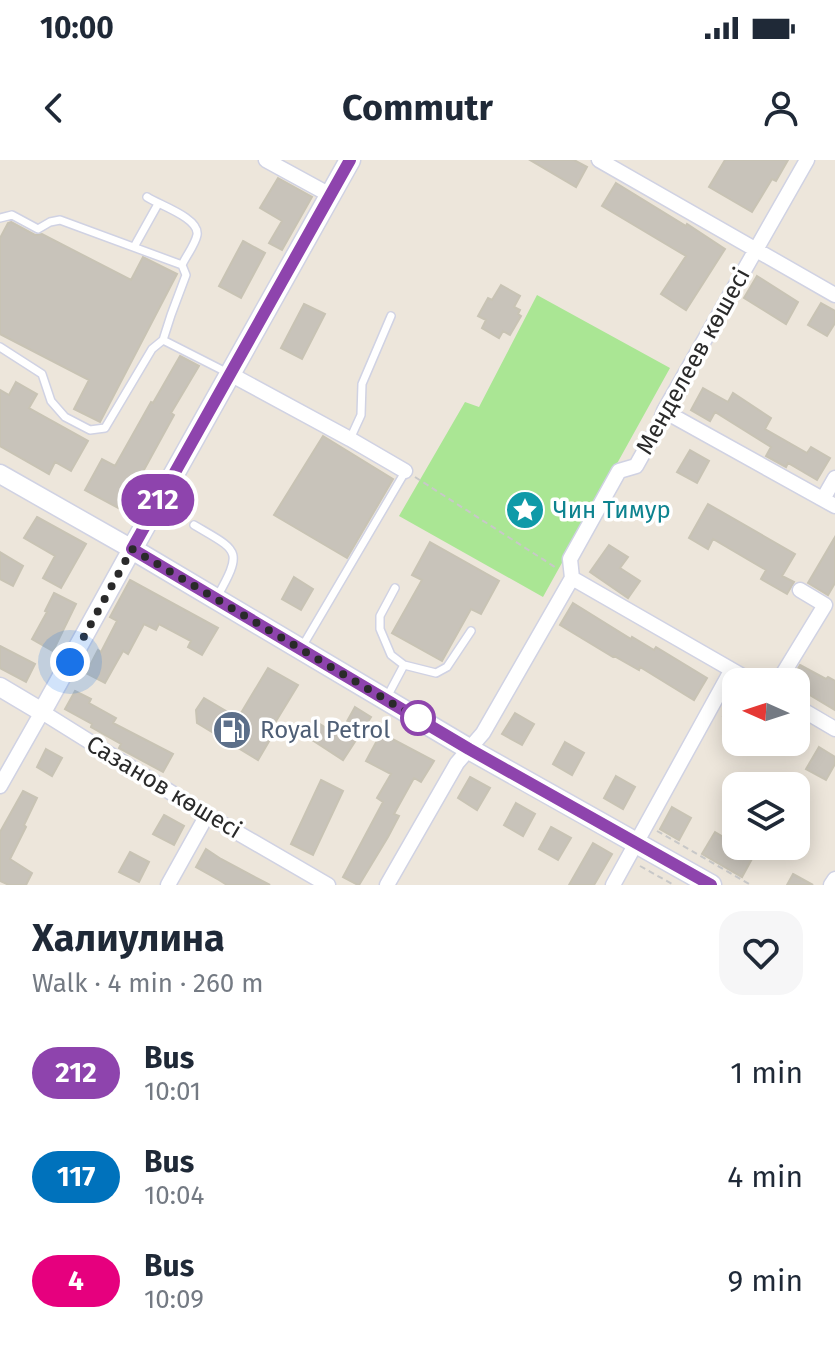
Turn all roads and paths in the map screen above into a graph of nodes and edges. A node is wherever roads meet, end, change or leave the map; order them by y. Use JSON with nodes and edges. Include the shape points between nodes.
{"nodes":[{"id":1,"x":266,"y":160,"type":"edge"},
{"id":2,"x":350,"y":160,"type":"edge"},
{"id":3,"x":599,"y":160,"type":"edge"},
{"id":4,"x":807,"y":160,"type":"edge"},
{"id":5,"x":330,"y":195,"type":"junction"},
{"id":6,"x":147,"y":197,"type":"dead end"},
{"id":7,"x":158,"y":204,"type":"junction"},
{"id":8,"x":0,"y":218,"type":"edge"},
{"id":9,"x":134,"y":247,"type":"junction"},
{"id":10,"x":755,"y":249,"type":"junction"},
{"id":11,"x":182,"y":265,"type":"junction"},
{"id":12,"x":835,"y":295,"type":"edge"},
{"id":13,"x":391,"y":316,"type":"dead end"},
{"id":14,"x":163,"y":340,"type":"junction"},
{"id":15,"x":0,"y":347,"type":"edge"},
{"id":16,"x":230,"y":374,"type":"junction"},
{"id":17,"x":664,"y":411,"type":"junction"},
{"id":18,"x":350,"y":439,"type":"junction"},
{"id":19,"x":405,"y":471,"type":"junction"},
{"id":20,"x":0,"y":474,"type":"edge"},
{"id":21,"x":835,"y":478,"type":"edge"},
{"id":22,"x":829,"y":502,"type":"edge"},
{"id":23,"x":194,"y":525,"type":"dead end"},
{"id":24,"x":132,"y":549,"type":"junction"},
{"id":25,"x":572,"y":578,"type":"junction"},
{"id":26,"x":395,"y":588,"type":"dead end"},
{"id":27,"x":800,"y":590,"type":"dead end"},
{"id":28,"x":216,"y":599,"type":"junction"},
{"id":29,"x":471,"y":631,"type":"dead end"},
{"id":30,"x":301,"y":649,"type":"junction"},
{"id":31,"x":404,"y":665,"type":"junction"},
{"id":32,"x":726,"y":668,"type":"edge"},
{"id":33,"x":787,"y":668,"type":"edge"},
{"id":34,"x":0,"y":687,"type":"edge"},
{"id":35,"x":722,"y":687,"type":"edge"},
{"id":36,"x":386,"y":699,"type":"junction"},
{"id":37,"x":42,"y":712,"type":"junction"},
{"id":38,"x":810,"y":714,"type":"edge"},
{"id":39,"x":835,"y":729,"type":"edge"},
{"id":40,"x":469,"y":749,"type":"junction"},
{"id":41,"x":0,"y":786,"type":"edge"},
{"id":42,"x":207,"y":815,"type":"junction"},
{"id":43,"x":637,"y":843,"type":"junction"},
{"id":44,"x":835,"y":879,"type":"edge"},
{"id":45,"x":168,"y":885,"type":"edge"},
{"id":46,"x":328,"y":885,"type":"edge"},
{"id":47,"x":387,"y":885,"type":"edge"},
{"id":48,"x":613,"y":885,"type":"edge"},
{"id":49,"x":674,"y":885,"type":"edge"},
{"id":50,"x":711,"y":885,"type":"edge"},
{"id":51,"x":751,"y":885,"type":"edge"},
{"id":52,"x":831,"y":885,"type":"edge"}],
"edges":[{"from":1,"to":5,"type":"street"},
{"from":2,"to":5,"type":"main road"},
{"from":3,"to":10,"type":"street"},
{"from":4,"to":10,"type":"street","name":"Менделеев көшесі"},
{"from":5,"to":16,"type":"main road"},
{"from":6,"to":7,"type":"lane"},
{"from":7,"to":9,"type":"lane"},
{"from":7,"to":11,"type":"lane","via":[[190,219],[196,229]]},
{"from":8,"to":9,"type":"lane","via":[[12,215],[38,229],[60,220]]},
{"from":9,"to":11,"type":"lane"},
{"from":10,"to":12,"type":"street"},
{"from":10,"to":17,"type":"street","name":"Менделеев көшесі"},
{"from":11,"to":14,"type":"lane","via":[[186,275]]},
{"from":13,"to":18,"type":"lane","via":[[362,384],[361,415]]},
{"from":14,"to":15,"type":"lane","via":[[152,349],[105,428],[90,430],[65,417],[51,401],[42,374]]},
{"from":14,"to":16,"type":"lane"},
{"from":16,"to":18,"type":"street"},
{"from":16,"to":24,"type":"main road"},
{"from":17,"to":22,"type":"street"},
{"from":17,"to":25,"type":"street","name":"Менделеев көшесі","via":[[636,466],[619,471],[570,559]]},
{"from":18,"to":19,"type":"street"},
{"from":19,"to":25,"type":"path"},
{"from":19,"to":30,"type":"lane"},
{"from":20,"to":24,"type":"street"},
{"from":21,"to":22,"type":"street"},
{"from":23,"to":28,"type":"lane","via":[[228,545],[234,555]]},
{"from":24,"to":28,"type":"main road"},
{"from":24,"to":37,"type":"street"},
{"from":25,"to":32,"type":"street"},
{"from":25,"to":40,"type":"street","name":"Менделеев көшесі"},
{"from":26,"to":31,"type":"lane","via":[[380,616],[380,629],[391,655]]},
{"from":27,"to":33,"type":"street","via":[[825,605]]},
{"from":28,"to":30,"type":"main road"},
{"from":29,"to":31,"type":"lane","via":[[447,667],[436,673]]},
{"from":30,"to":36,"type":"main road"},
{"from":31,"to":36,"type":"lane"},
{"from":34,"to":37,"type":"street","name":"Сазанов көшесі"},
{"from":35,"to":43,"type":"street"},
{"from":36,"to":40,"type":"main road"},
{"from":37,"to":41,"type":"street"},
{"from":37,"to":42,"type":"street","name":"Сазанов көшесі"},
{"from":38,"to":39,"type":"street"},
{"from":40,"to":43,"type":"main road"},
{"from":40,"to":47,"type":"street","name":"Менделеев көшесі"},
{"from":42,"to":45,"type":"street"},
{"from":42,"to":46,"type":"street","name":"Сазанов көшесі"},
{"from":43,"to":48,"type":"street"},
{"from":43,"to":49,"type":"path"},
{"from":43,"to":50,"type":"main road"},
{"from":43,"to":51,"type":"path"},
{"from":44,"to":52,"type":"street"}]}
